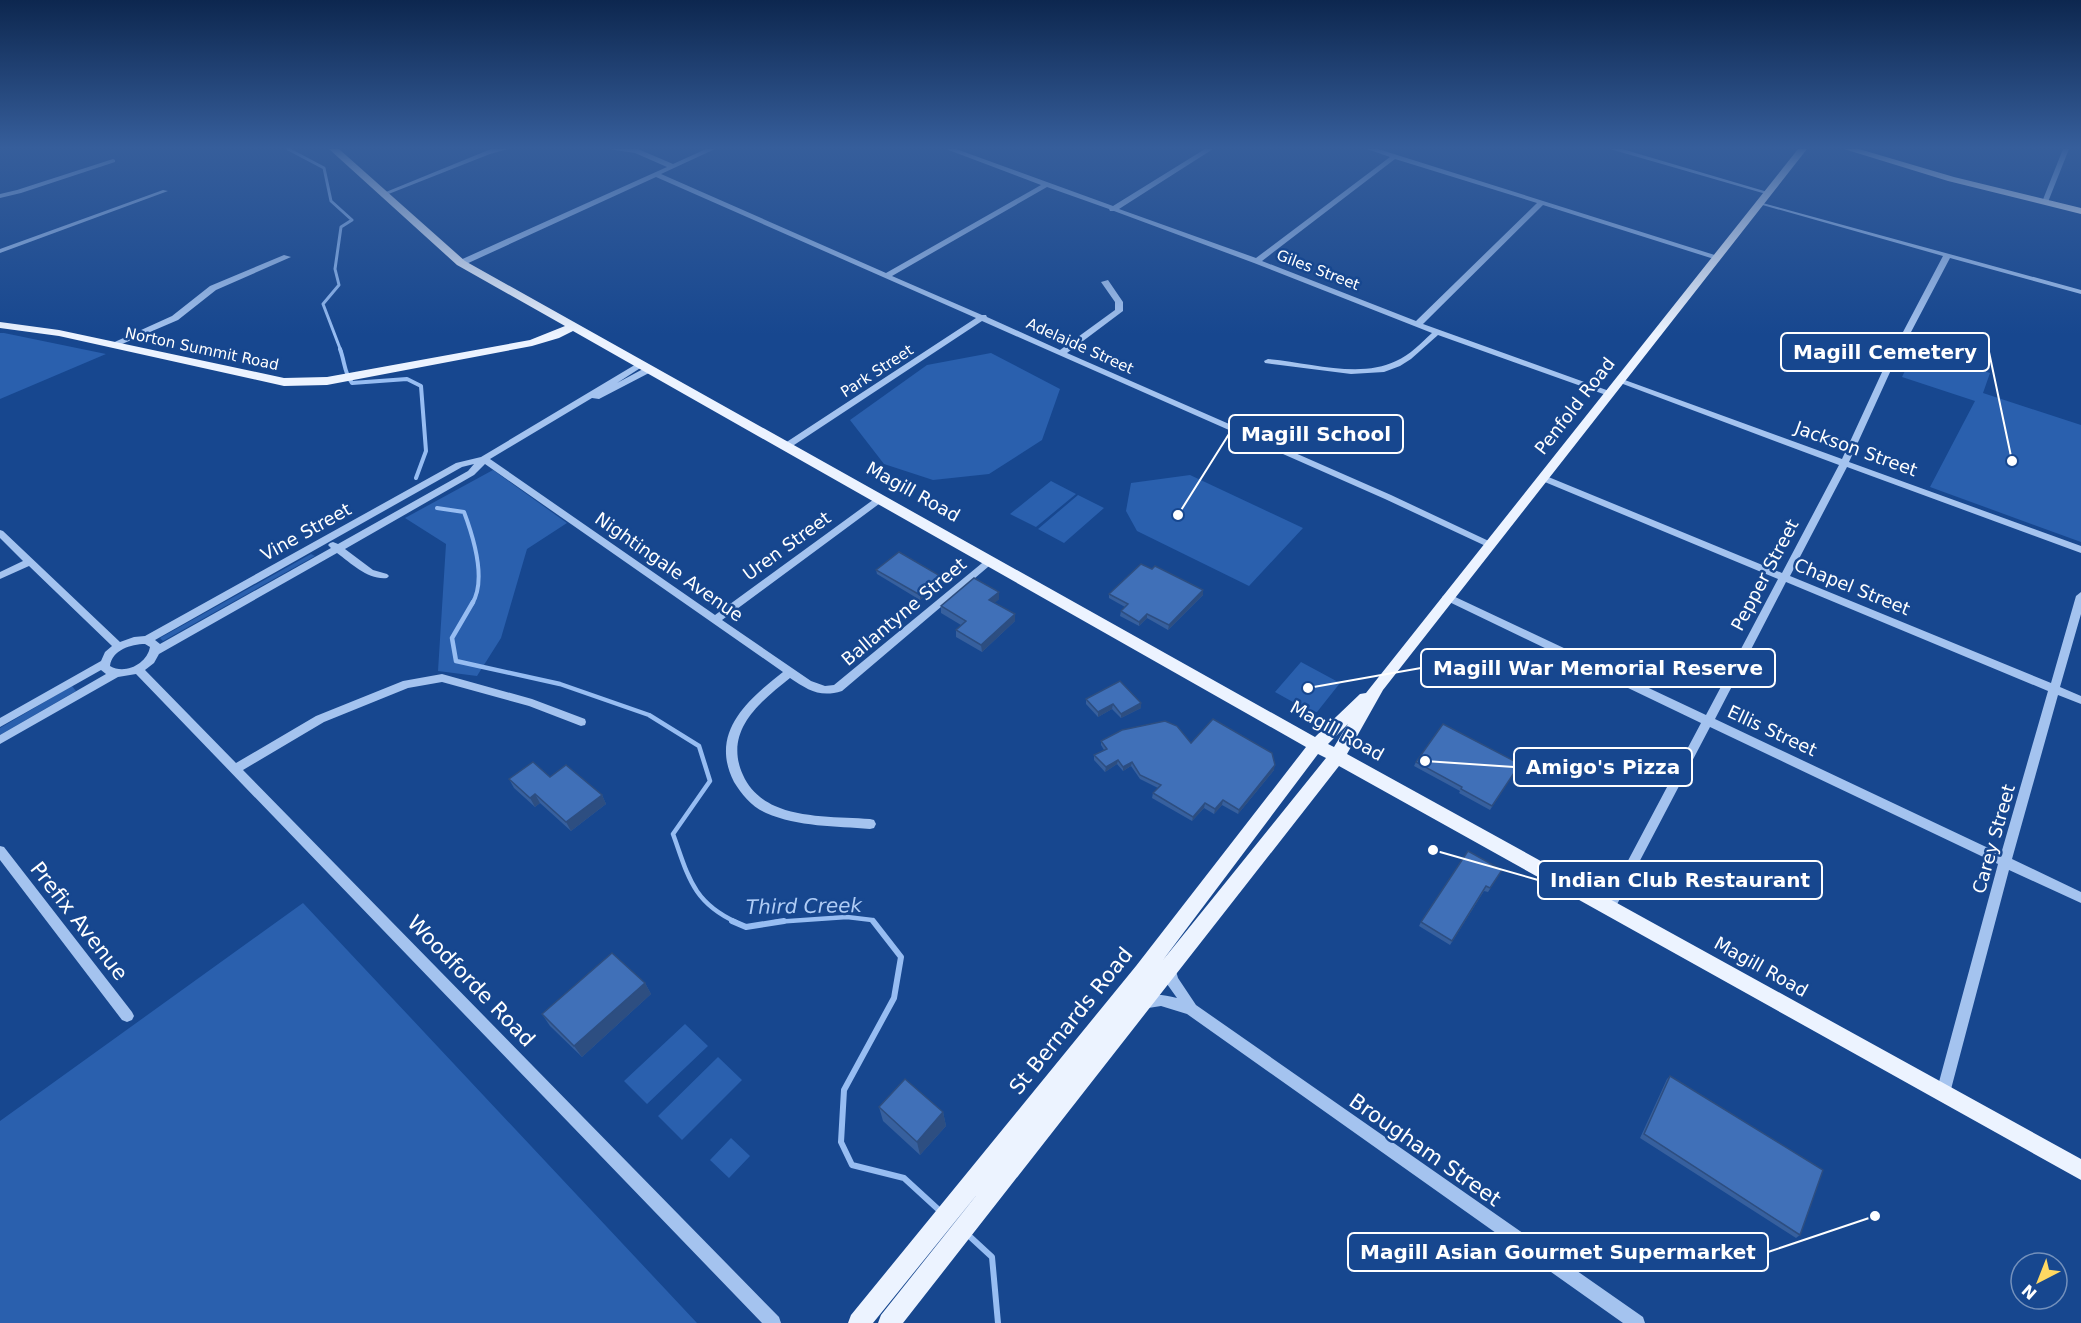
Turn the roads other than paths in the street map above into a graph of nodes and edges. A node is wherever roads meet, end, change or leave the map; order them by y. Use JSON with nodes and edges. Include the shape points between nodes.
{"nodes":[{"id":1,"x":111,"y":211,"type":"edge"},
{"id":2,"x":403,"y":211,"type":"edge"},
{"id":3,"x":577,"y":211,"type":"edge"},
{"id":4,"x":740,"y":211,"type":"edge"},
{"id":5,"x":1000,"y":211,"type":"edge"},
{"id":6,"x":1114,"y":211,"type":"edge"},
{"id":7,"x":1323,"y":211,"type":"edge"},
{"id":8,"x":1533,"y":211,"type":"edge"},
{"id":9,"x":1570,"y":211,"type":"edge"},
{"id":10,"x":1755,"y":211,"type":"edge"},
{"id":11,"x":1805,"y":211,"type":"edge"},
{"id":12,"x":0,"y":251,"type":"edge"},
{"id":13,"x":1947,"y":256,"type":"junction"},
{"id":14,"x":287,"y":257,"type":"dead end"},
{"id":15,"x":1718,"y":257,"type":"junction"},
{"id":16,"x":1257,"y":261,"type":"junction"},
{"id":17,"x":461,"y":263,"type":"junction"},
{"id":18,"x":888,"y":275,"type":"junction"},
{"id":19,"x":1104,"y":282,"type":"dead end"},
{"id":20,"x":2081,"y":292,"type":"edge"},
{"id":21,"x":983,"y":317,"type":"junction"},
{"id":22,"x":1418,"y":324,"type":"junction"},
{"id":23,"x":0,"y":325,"type":"edge"},
{"id":24,"x":572,"y":327,"type":"junction"},
{"id":25,"x":1437,"y":332,"type":"junction"},
{"id":26,"x":112,"y":345,"type":"junction"},
{"id":27,"x":1061,"y":353,"type":"junction"},
{"id":28,"x":1268,"y":361,"type":"dead end"},
{"id":29,"x":644,"y":367,"type":"junction"},
{"id":30,"x":1619,"y":381,"type":"junction"},
{"id":31,"x":1609,"y":394,"type":"junction"},
{"id":32,"x":785,"y":447,"type":"junction"},
{"id":33,"x":484,"y":459,"type":"junction"},
{"id":34,"x":1845,"y":462,"type":"junction"},
{"id":35,"x":1543,"y":478,"type":"junction"},
{"id":36,"x":880,"y":500,"type":"junction"},
{"id":37,"x":0,"y":533,"type":"edge"},
{"id":38,"x":326,"y":540,"type":"junction"},
{"id":39,"x":1490,"y":545,"type":"junction"},
{"id":40,"x":338,"y":549,"type":"junction"},
{"id":41,"x":2081,"y":550,"type":"edge"},
{"id":42,"x":990,"y":561,"type":"junction"},
{"id":43,"x":28,"y":562,"type":"junction"},
{"id":44,"x":0,"y":576,"type":"edge"},
{"id":45,"x":384,"y":576,"type":"dead end"},
{"id":46,"x":1784,"y":577,"type":"junction"},
{"id":47,"x":2081,"y":596,"type":"edge"},
{"id":48,"x":1447,"y":597,"type":"junction"},
{"id":49,"x":715,"y":620,"type":"junction"},
{"id":50,"x":147,"y":640,"type":"junction"},
{"id":51,"x":118,"y":647,"type":"junction"},
{"id":52,"x":156,"y":651,"type":"junction"},
{"id":53,"x":105,"y":663,"type":"junction"},
{"id":54,"x":138,"y":669,"type":"junction"},
{"id":55,"x":790,"y":672,"type":"junction"},
{"id":56,"x":115,"y":674,"type":"junction"},
{"id":57,"x":1378,"y":686,"type":"junction"},
{"id":58,"x":838,"y":688,"type":"joint"},
{"id":59,"x":2056,"y":689,"type":"junction"},
{"id":60,"x":2081,"y":700,"type":"edge"},
{"id":61,"x":1708,"y":720,"type":"junction"},
{"id":62,"x":580,"y":722,"type":"dead end"},
{"id":63,"x":0,"y":723,"type":"edge"},
{"id":64,"x":0,"y":740,"type":"edge"},
{"id":65,"x":1316,"y":745,"type":"junction"},
{"id":66,"x":1337,"y":757,"type":"junction"},
{"id":67,"x":236,"y":769,"type":"junction"},
{"id":68,"x":870,"y":824,"type":"dead end"},
{"id":69,"x":0,"y":850,"type":"edge"},
{"id":70,"x":2005,"y":862,"type":"junction"},
{"id":71,"x":2081,"y":898,"type":"edge"},
{"id":72,"x":1610,"y":908,"type":"junction"},
{"id":73,"x":1169,"y":968,"type":"junction"},
{"id":74,"x":1140,"y":1004,"type":"junction"},
{"id":75,"x":1191,"y":1009,"type":"junction"},
{"id":76,"x":127,"y":1016,"type":"dead end"},
{"id":77,"x":1943,"y":1093,"type":"junction"},
{"id":78,"x":2081,"y":1170,"type":"edge"},
{"id":79,"x":773,"y":1323,"type":"edge"},
{"id":80,"x":859,"y":1323,"type":"edge"},
{"id":81,"x":889,"y":1323,"type":"edge"},
{"id":82,"x":1638,"y":1323,"type":"edge"}],
"edges":[{"from":1,"to":12,"type":"street"},
{"from":2,"to":17,"type":"main road","name":"Magill Road"},
{"from":3,"to":17,"type":"street"},
{"from":4,"to":18,"type":"street","name":"Adelaide Street"},
{"from":5,"to":18,"type":"street"},
{"from":6,"to":16,"type":"street","name":"Giles Street"},
{"from":7,"to":16,"type":"street"},
{"from":8,"to":22,"type":"street"},
{"from":9,"to":15,"type":"street"},
{"from":10,"to":15,"type":"main road","name":"Penfold Road"},
{"from":11,"to":13,"type":"street"},
{"from":13,"to":20,"type":"street"},
{"from":13,"to":34,"type":"street","name":"Pepper Street","via":[[1887,370]]},
{"from":14,"to":26,"type":"street","via":[[213,288],[175,318]]},
{"from":15,"to":30,"type":"main road","name":"Penfold Road"},
{"from":16,"to":22,"type":"street","name":"Giles Street"},
{"from":17,"to":24,"type":"main road","name":"Magill Road"},
{"from":18,"to":21,"type":"street","name":"Adelaide Street"},
{"from":19,"to":27,"type":"street","via":[[1119,302],[1119,311]]},
{"from":21,"to":27,"type":"street","name":"Adelaide Street"},
{"from":21,"to":32,"type":"street","name":"Park Street"},
{"from":22,"to":25,"type":"street","name":"Giles Street"},
{"from":23,"to":26,"type":"main road","name":"Norton Summit Road"},
{"from":24,"to":26,"type":"main road","name":"Norton Summit Road","via":[[532,343],[327,381],[258,378]]},
{"from":24,"to":29,"type":"main road","name":"Magill Road"},
{"from":25,"to":28,"type":"street","via":[[1395,366],[1374,371]]},
{"from":25,"to":31,"type":"street","name":"Giles Street"},
{"from":27,"to":39,"type":"street","name":"Adelaide Street"},
{"from":29,"to":32,"type":"main road","name":"Magill Road"},
{"from":29,"to":33,"type":"street","name":"Vine Street","via":[[610,391]]},
{"from":30,"to":31,"type":"main road","name":"Penfold Road"},
{"from":30,"to":34,"type":"street","name":"Jackson Street"},
{"from":31,"to":35,"type":"main road","name":"Penfold Road"},
{"from":32,"to":36,"type":"main road","name":"Magill Road"},
{"from":33,"to":38,"type":"street","name":"Vine Street","via":[[459,465]]},
{"from":33,"to":40,"type":"street","name":"Vine Street","via":[[476,469]]},
{"from":33,"to":49,"type":"street","name":"Nightingale Avenue"},
{"from":34,"to":41,"type":"street","name":"Jackson Street"},
{"from":34,"to":46,"type":"street","name":"Pepper Street"},
{"from":35,"to":39,"type":"main road","name":"Penfold Road"},
{"from":35,"to":46,"type":"street","name":"Chapel Street"},
{"from":36,"to":42,"type":"main road","name":"Magill Road"},
{"from":36,"to":49,"type":"street","name":"Uren Street"},
{"from":37,"to":43,"type":"street"},
{"from":38,"to":40,"type":"street"},
{"from":38,"to":50,"type":"street","name":"Vine Street"},
{"from":39,"to":48,"type":"main road","name":"Penfold Road"},
{"from":40,"to":45,"type":"street","via":[[369,572]]},
{"from":40,"to":52,"type":"street","name":"Vine Street"},
{"from":42,"to":58,"type":"street","name":"Ballantyne Street"},
{"from":42,"to":65,"type":"main road","name":"Magill Road"},
{"from":43,"to":44,"type":"street"},
{"from":43,"to":51,"type":"street"},
{"from":46,"to":59,"type":"street","name":"Chapel Street"},
{"from":46,"to":61,"type":"street","name":"Pepper Street"},
{"from":47,"to":59,"type":"street","name":"Carey Street"},
{"from":48,"to":57,"type":"main road","name":"Penfold Road"},
{"from":48,"to":61,"type":"street","name":"Ellis Street"},
{"from":49,"to":55,"type":"street","name":"Nightingale Avenue"},
{"from":50,"to":51,"type":"street","name":"Vine Street"},
{"from":50,"to":52,"type":"street","via":[[156,646]]},
{"from":51,"to":53,"type":"street"},
{"from":52,"to":54,"type":"street","name":"Vine Street"},
{"from":53,"to":56,"type":"street","via":[[109,672]]},
{"from":53,"to":63,"type":"street"},
{"from":54,"to":56,"type":"street"},
{"from":54,"to":67,"type":"street","name":"Woodforde Road"},
{"from":55,"to":58,"type":"street","name":"Nightingale Avenue","via":[[814,688]]},
{"from":55,"to":68,"type":"street","via":[[760,696],[738,722],[730,741],[731,762],[744,791],[771,810]]},
{"from":56,"to":64,"type":"street"},
{"from":57,"to":65,"type":"main road","name":"Penfold Road"},
{"from":57,"to":66,"type":"main road","name":"Penfold Road"},
{"from":59,"to":60,"type":"street","name":"Chapel Street"},
{"from":59,"to":70,"type":"street","name":"Carey Street"},
{"from":61,"to":70,"type":"street","name":"Ellis Street"},
{"from":61,"to":72,"type":"street","name":"Pepper Street"},
{"from":62,"to":67,"type":"street","via":[[532,703],[442,678],[407,684],[320,719]]},
{"from":65,"to":66,"type":"main road","name":"Magill Road"},
{"from":65,"to":80,"type":"main road","name":"St Bernards Road","via":[[1143,972]]},
{"from":66,"to":72,"type":"main road","name":"Magill Road"},
{"from":66,"to":73,"type":"main road"},
{"from":67,"to":79,"type":"street","name":"Woodforde Road"},
{"from":69,"to":76,"type":"street","name":"Prefix Avenue"},
{"from":70,"to":71,"type":"street","name":"Ellis Street"},
{"from":70,"to":77,"type":"street","name":"Carey Street"},
{"from":72,"to":77,"type":"main road","name":"Magill Road"},
{"from":73,"to":74,"type":"main road"},
{"from":73,"to":75,"type":"street","name":"Brougham Street","via":[[1172,980]]},
{"from":74,"to":75,"type":"street","name":"Brougham Street","via":[[1161,1000]]},
{"from":74,"to":81,"type":"main road"},
{"from":75,"to":82,"type":"street","name":"Brougham Street"},
{"from":77,"to":78,"type":"main road","name":"Magill Road"}]}
